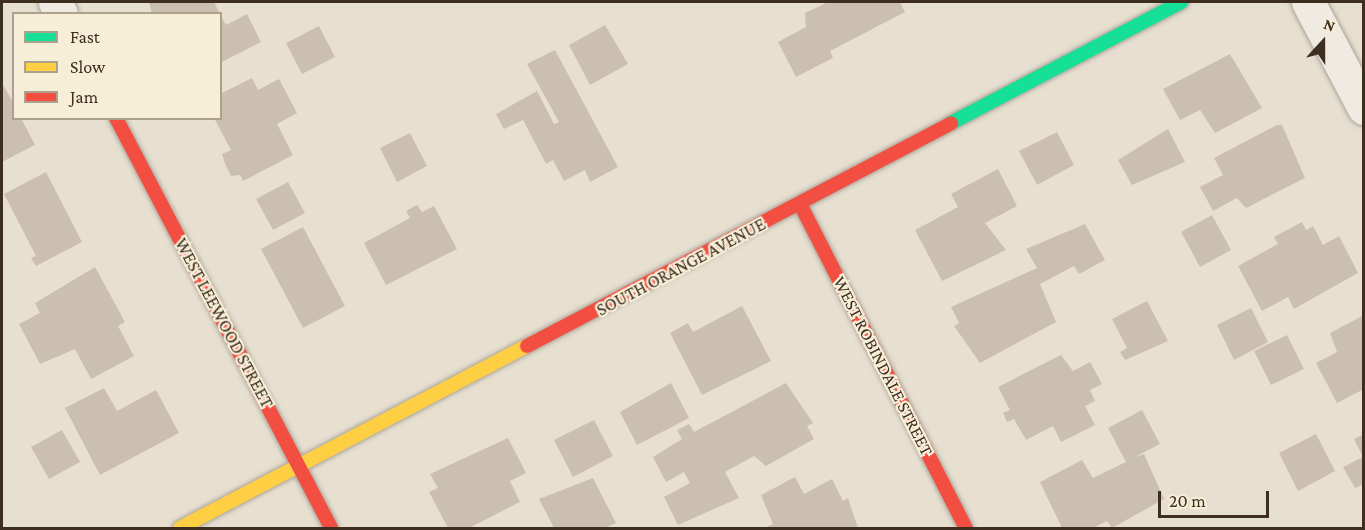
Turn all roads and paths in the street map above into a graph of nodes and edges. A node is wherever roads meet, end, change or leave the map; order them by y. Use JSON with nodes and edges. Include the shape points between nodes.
{"nodes":[{"id":1,"x":1181,"y":2,"type":"edge"},
{"id":2,"x":1308,"y":2,"type":"edge"},
{"id":3,"x":1364,"y":108,"type":"edge"},
{"id":4,"x":117,"y":120,"type":"edge"},
{"id":5,"x":800,"y":204,"type":"junction"},
{"id":6,"x":300,"y":468,"type":"junction"},
{"id":7,"x":180,"y":528,"type":"edge"},
{"id":8,"x":331,"y":528,"type":"edge"},
{"id":9,"x":966,"y":528,"type":"edge"}],
"edges":[{"from":1,"to":5,"type":"street","name":"SOUTH ORANGE AVENUE"},
{"from":2,"to":3,"type":"street"},
{"from":4,"to":6,"type":"street","name":"WEST LEEWOOD STREET"},
{"from":5,"to":6,"type":"street","name":"SOUTH ORANGE AVENUE"},
{"from":5,"to":9,"type":"street","name":"WEST ROBINDALE STREET"},
{"from":6,"to":7,"type":"street","name":"SOUTH ORANGE AVENUE"},
{"from":6,"to":8,"type":"street","name":"WEST LEEWOOD STREET"}]}
